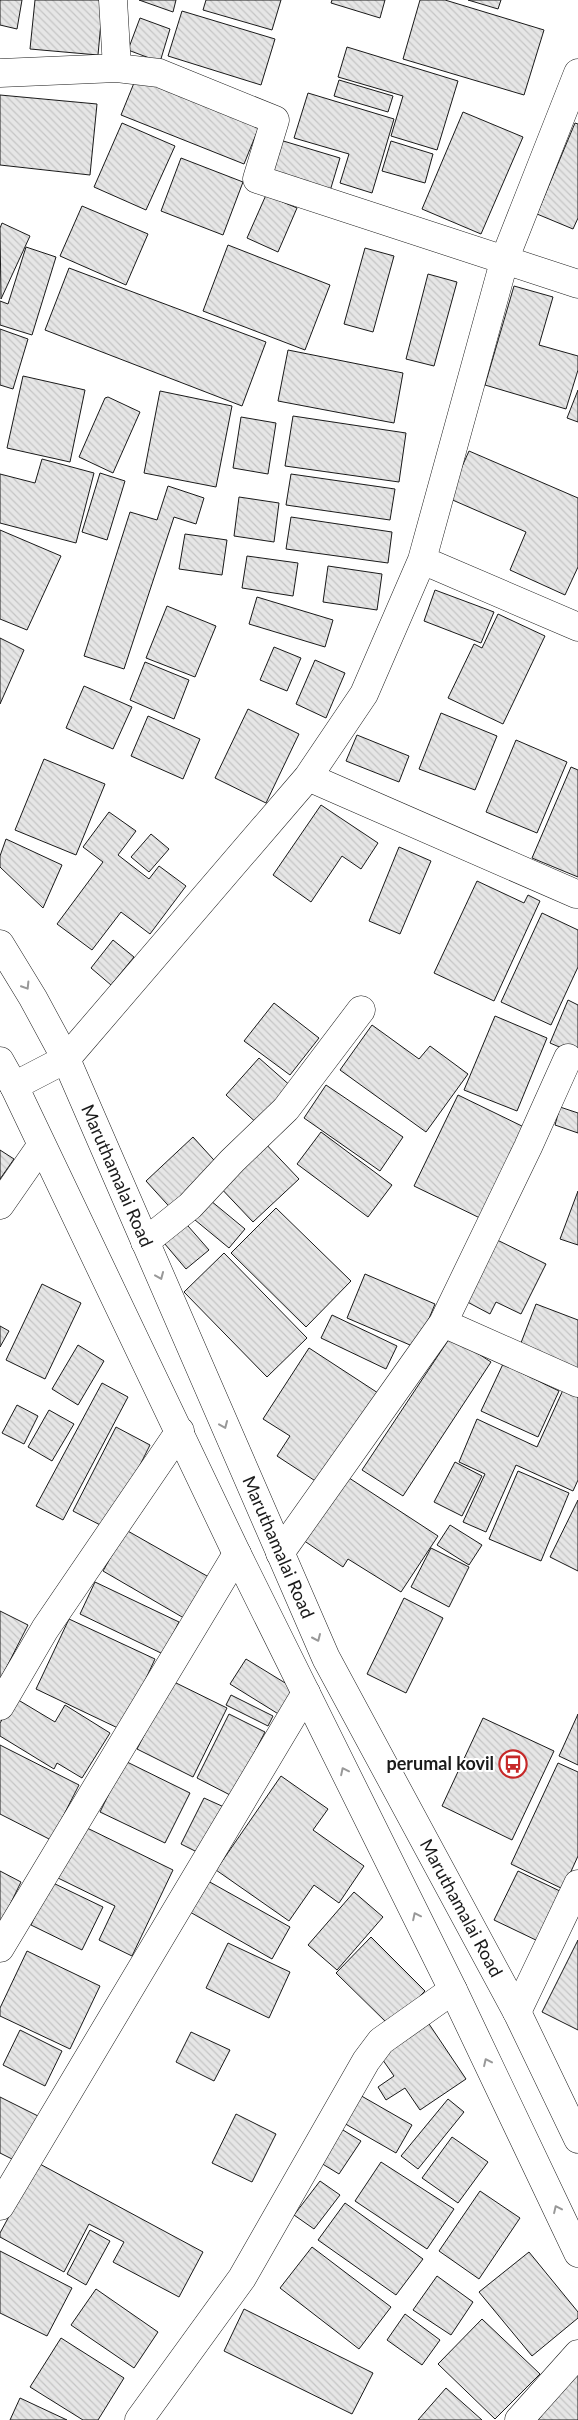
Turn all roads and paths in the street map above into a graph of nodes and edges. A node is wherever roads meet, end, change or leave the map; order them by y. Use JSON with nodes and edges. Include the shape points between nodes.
{"nodes":[{"id":1,"x":113,"y":0,"type":"edge"},
{"id":2,"x":117,"y":68,"type":"junction"},
{"id":3,"x":0,"y":73,"type":"edge"},
{"id":4,"x":578,"y":73,"type":"edge"},
{"id":5,"x":505,"y":258,"type":"junction"},
{"id":6,"x":578,"y":284,"type":"edge"},
{"id":7,"x":422,"y":560,"type":"junction"},
{"id":8,"x":578,"y":627,"type":"edge"},
{"id":9,"x":308,"y":777,"type":"junction"},
{"id":10,"x":576,"y":894,"type":"dead end"},
{"id":11,"x":0,"y":944,"type":"edge"},
{"id":12,"x":362,"y":1010,"type":"dead end"},
{"id":13,"x":568,"y":1058,"type":"dead end"},
{"id":14,"x":66,"y":1059,"type":"junction"},
{"id":15,"x":0,"y":1061,"type":"edge"},
{"id":16,"x":14,"y":1086,"type":"junction"},
{"id":17,"x":41,"y":1146,"type":"junction"},
{"id":18,"x":0,"y":1205,"type":"edge"},
{"id":19,"x":146,"y":1242,"type":"junction"},
{"id":20,"x":443,"y":1323,"type":"junction"},
{"id":21,"x":578,"y":1382,"type":"edge"},
{"id":22,"x":180,"y":1431,"type":"junction"},
{"id":23,"x":280,"y":1553,"type":"junction"},
{"id":24,"x":237,"y":1554,"type":"junction"},
{"id":25,"x":306,"y":1693,"type":"junction"},
{"id":26,"x":0,"y":1706,"type":"edge"},
{"id":27,"x":578,"y":1884,"type":"edge"},
{"id":28,"x":0,"y":1948,"type":"edge"},
{"id":29,"x":453,"y":1990,"type":"junction"},
{"id":30,"x":517,"y":2012,"type":"junction"},
{"id":31,"x":578,"y":2139,"type":"edge"},
{"id":32,"x":0,"y":2206,"type":"edge"},
{"id":33,"x":578,"y":2253,"type":"edge"},
{"id":34,"x":578,"y":2354,"type":"edge"},
{"id":35,"x":139,"y":2420,"type":"edge"},
{"id":36,"x":519,"y":2420,"type":"edge"}],
"edges":[{"from":1,"to":2,"type":"street"},
{"from":2,"to":3,"type":"street"},
{"from":2,"to":5,"type":"street","via":[[159,73],[275,120],[258,179]]},
{"from":4,"to":5,"type":"street"},
{"from":5,"to":6,"type":"street"},
{"from":5,"to":7,"type":"street"},
{"from":7,"to":8,"type":"street"},
{"from":7,"to":9,"type":"street","via":[[364,694]]},
{"from":9,"to":10,"type":"street"},
{"from":9,"to":14,"type":"street"},
{"from":11,"to":14,"type":"street","name":"Maruthamalai Road","one_way":true,"via":[[34,998]]},
{"from":12,"to":19,"type":"street","via":[[286,1109],[190,1206]]},
{"from":13,"to":20,"type":"street"},
{"from":14,"to":16,"type":"street"},
{"from":14,"to":19,"type":"street","name":"Maruthamalai Road"},
{"from":15,"to":16,"type":"street","name":"Maruthamalai Road"},
{"from":16,"to":17,"type":"street","name":"Maruthamalai Road"},
{"from":17,"to":18,"type":"street"},
{"from":17,"to":22,"type":"street","name":"Maruthamalai Road"},
{"from":19,"to":23,"type":"street","name":"Maruthamalai Road","one_way":true},
{"from":20,"to":21,"type":"street"},
{"from":20,"to":23,"type":"street"},
{"from":22,"to":24,"type":"street","name":"Maruthamalai Road"},
{"from":22,"to":26,"type":"street","via":[[45,1629]]},
{"from":23,"to":30,"type":"street","name":"Maruthamalai Road","one_way":true,"via":[[326,1658]]},
{"from":24,"to":25,"type":"street","name":"Maruthamalai Road"},
{"from":24,"to":28,"type":"street"},
{"from":29,"to":25,"type":"street","name":"Maruthamalai Road","one_way":true},
{"from":25,"to":32,"type":"street"},
{"from":27,"to":30,"type":"street"},
{"from":33,"to":29,"type":"street","name":"Maruthamalai Road","one_way":true},
{"from":29,"to":35,"type":"street","via":[[381,2041],[366,2061],[242,2278]]},
{"from":30,"to":31,"type":"street","name":"Maruthamalai Road"},
{"from":34,"to":36,"type":"street"}]}
